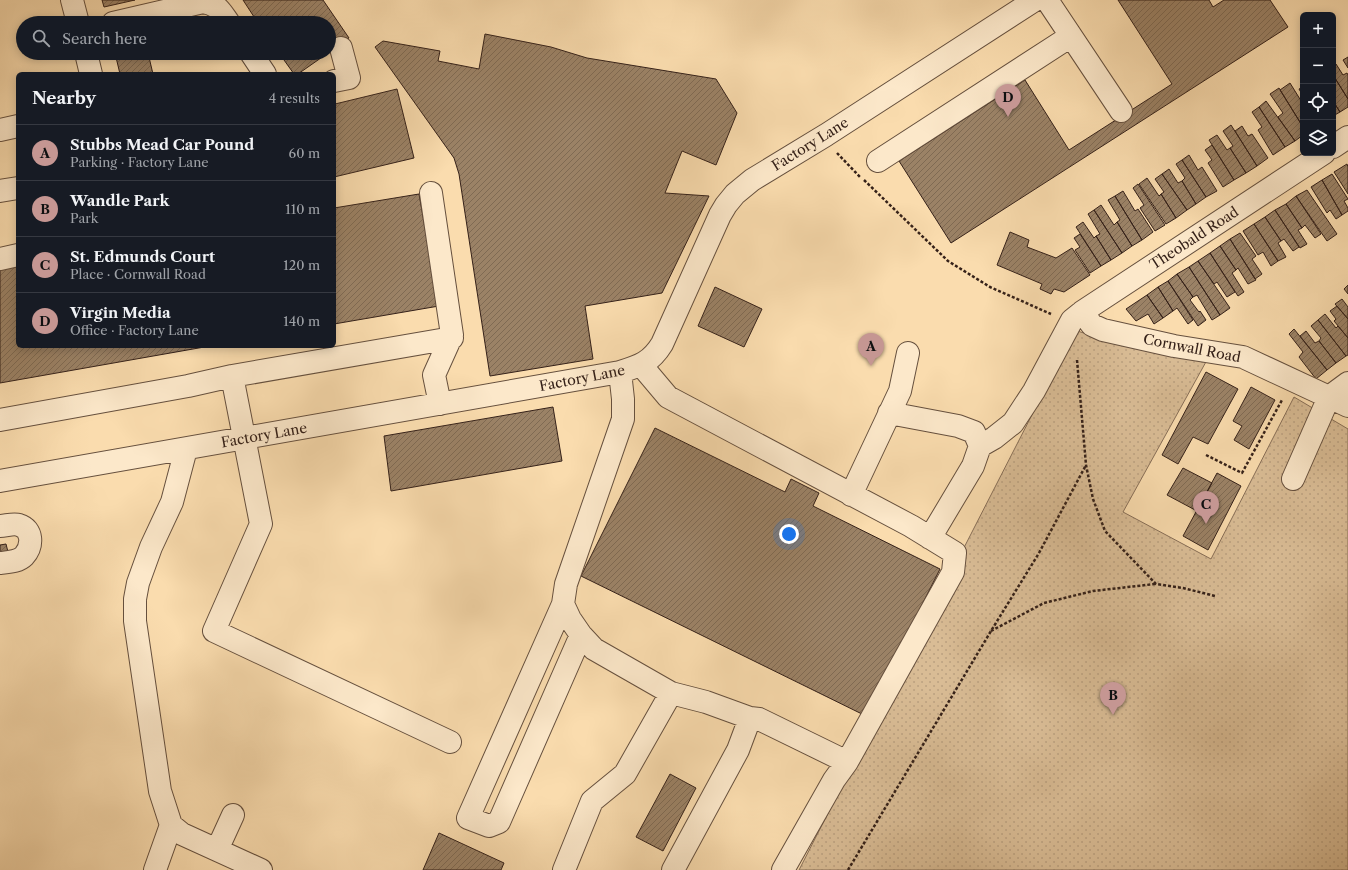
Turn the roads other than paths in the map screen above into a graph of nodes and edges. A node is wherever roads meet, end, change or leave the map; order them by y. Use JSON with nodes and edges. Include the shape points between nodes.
{"nodes":[{"id":1,"x":72,"y":0,"type":"edge"},
{"id":2,"x":1035,"y":0,"type":"edge"},
{"id":3,"x":1047,"y":0,"type":"edge"},
{"id":4,"x":76,"y":16,"type":"edge"},
{"id":5,"x":143,"y":16,"type":"edge"},
{"id":6,"x":224,"y":16,"type":"edge"},
{"id":7,"x":1071,"y":36,"type":"junction"},
{"id":8,"x":342,"y":48,"type":"dead end"},
{"id":9,"x":88,"y":60,"type":"edge"},
{"id":10,"x":256,"y":60,"type":"edge"},
{"id":11,"x":91,"y":72,"type":"edge"},
{"id":12,"x":264,"y":72,"type":"edge"},
{"id":13,"x":336,"y":81,"type":"edge"},
{"id":14,"x":1121,"y":111,"type":"dead end"},
{"id":15,"x":16,"y":126,"type":"edge"},
{"id":16,"x":0,"y":130,"type":"edge"},
{"id":17,"x":1348,"y":137,"type":"edge"},
{"id":18,"x":1336,"y":145,"type":"edge"},
{"id":19,"x":1319,"y":156,"type":"edge"},
{"id":20,"x":878,"y":161,"type":"dead end"},
{"id":21,"x":16,"y":188,"type":"edge"},
{"id":22,"x":0,"y":191,"type":"edge"},
{"id":23,"x":431,"y":193,"type":"dead end"},
{"id":24,"x":16,"y":255,"type":"edge"},
{"id":25,"x":0,"y":259,"type":"edge"},
{"id":26,"x":1074,"y":319,"type":"junction"},
{"id":27,"x":452,"y":338,"type":"junction"},
{"id":28,"x":908,"y":353,"type":"dead end"},
{"id":29,"x":641,"y":365,"type":"junction"},
{"id":30,"x":620,"y":372,"type":"junction"},
{"id":31,"x":232,"y":376,"type":"junction"},
{"id":32,"x":1348,"y":383,"type":"edge"},
{"id":33,"x":1339,"y":402,"type":"edge"},
{"id":34,"x":440,"y":404,"type":"junction"},
{"id":35,"x":890,"y":413,"type":"junction"},
{"id":36,"x":0,"y":420,"type":"edge"},
{"id":37,"x":245,"y":438,"type":"junction"},
{"id":38,"x":980,"y":446,"type":"junction"},
{"id":39,"x":186,"y":449,"type":"junction"},
{"id":40,"x":1293,"y":479,"type":"dead end"},
{"id":41,"x":0,"y":481,"type":"edge"},
{"id":42,"x":851,"y":494,"type":"junction"},
{"id":43,"x":0,"y":526,"type":"edge"},
{"id":44,"x":930,"y":538,"type":"junction"},
{"id":45,"x":0,"y":563,"type":"edge"},
{"id":46,"x":563,"y":604,"type":"junction"},
{"id":47,"x":581,"y":635,"type":"junction"},
{"id":48,"x":670,"y":693,"type":"junction"},
{"id":49,"x":750,"y":718,"type":"junction"},
{"id":50,"x":450,"y":742,"type":"dead end"},
{"id":51,"x":847,"y":762,"type":"junction"},
{"id":52,"x":233,"y":814,"type":"dead end"},
{"id":53,"x":171,"y":825,"type":"junction"},
{"id":54,"x":217,"y":850,"type":"junction"},
{"id":55,"x":155,"y":870,"type":"edge"},
{"id":56,"x":261,"y":870,"type":"edge"},
{"id":57,"x":564,"y":870,"type":"edge"},
{"id":58,"x":673,"y":870,"type":"edge"},
{"id":59,"x":784,"y":870,"type":"edge"}],
"edges":[{"from":1,"to":4,"type":"street"},
{"from":2,"to":29,"type":"street","name":"Factory Lane","via":[[743,186],[726,204],[720,215],[662,344],[653,356]]},
{"from":3,"to":7,"type":"street"},
{"from":5,"to":6,"type":"street","via":[[204,2],[212,3]]},
{"from":7,"to":14,"type":"street"},
{"from":7,"to":20,"type":"street"},
{"from":8,"to":13,"type":"street","via":[[349,78]]},
{"from":9,"to":11,"type":"street"},
{"from":10,"to":12,"type":"street"},
{"from":15,"to":16,"type":"street"},
{"from":17,"to":18,"type":"street"},
{"from":19,"to":26,"type":"street","name":"Theobald Road"},
{"from":21,"to":22,"type":"street"},
{"from":23,"to":27,"type":"street"},
{"from":24,"to":25,"type":"street"},
{"from":26,"to":33,"type":"street","name":"Cornwall Road","via":[[1103,330],[1174,346],[1243,357]]},
{"from":26,"to":38,"type":"street","via":[[1014,423]]},
{"from":27,"to":31,"type":"street"},
{"from":27,"to":34,"type":"street","via":[[434,375]]},
{"from":28,"to":35,"type":"street","via":[[900,391]]},
{"from":29,"to":30,"type":"street","name":"Factory Lane"},
{"from":29,"to":42,"type":"street","via":[[668,398]]},
{"from":30,"to":34,"type":"street","name":"Factory Lane"},
{"from":30,"to":46,"type":"street","via":[[623,419],[566,584]]},
{"from":31,"to":36,"type":"street"},
{"from":31,"to":37,"type":"street"},
{"from":32,"to":33,"type":"street"},
{"from":33,"to":40,"type":"street"},
{"from":34,"to":37,"type":"street","name":"Factory Lane"},
{"from":35,"to":38,"type":"street","via":[[958,426],[974,432]]},
{"from":35,"to":42,"type":"street"},
{"from":37,"to":39,"type":"street","name":"Factory Lane"},
{"from":37,"to":50,"type":"street","via":[[262,524],[214,631]]},
{"from":38,"to":44,"type":"street","via":[[973,466]]},
{"from":39,"to":41,"type":"street","name":"Factory Lane"},
{"from":39,"to":53,"type":"street","via":[[172,502],[151,546],[138,583],[135,621],[160,791]]},
{"from":42,"to":44,"type":"street"},
{"from":43,"to":45,"type":"street","via":[[17,524],[25,527],[30,534],[30,542],[24,556],[15,561]]},
{"from":44,"to":51,"type":"street","via":[[955,553],[953,572]]},
{"from":46,"to":47,"type":"street"},
{"from":46,"to":47,"type":"street","via":[[468,818],[489,826],[499,822]]},
{"from":47,"to":48,"type":"street","via":[[594,649]]},
{"from":48,"to":49,"type":"street","via":[[706,702]]},
{"from":48,"to":57,"type":"street","via":[[625,774],[592,801]]},
{"from":49,"to":51,"type":"street","via":[[759,719]]},
{"from":49,"to":58,"type":"street","via":[[738,750]]},
{"from":51,"to":59,"type":"street","via":[[834,780]]},
{"from":52,"to":54,"type":"street"},
{"from":53,"to":54,"type":"street","via":[[182,834]]},
{"from":53,"to":55,"type":"street"},
{"from":54,"to":56,"type":"street"}]}
